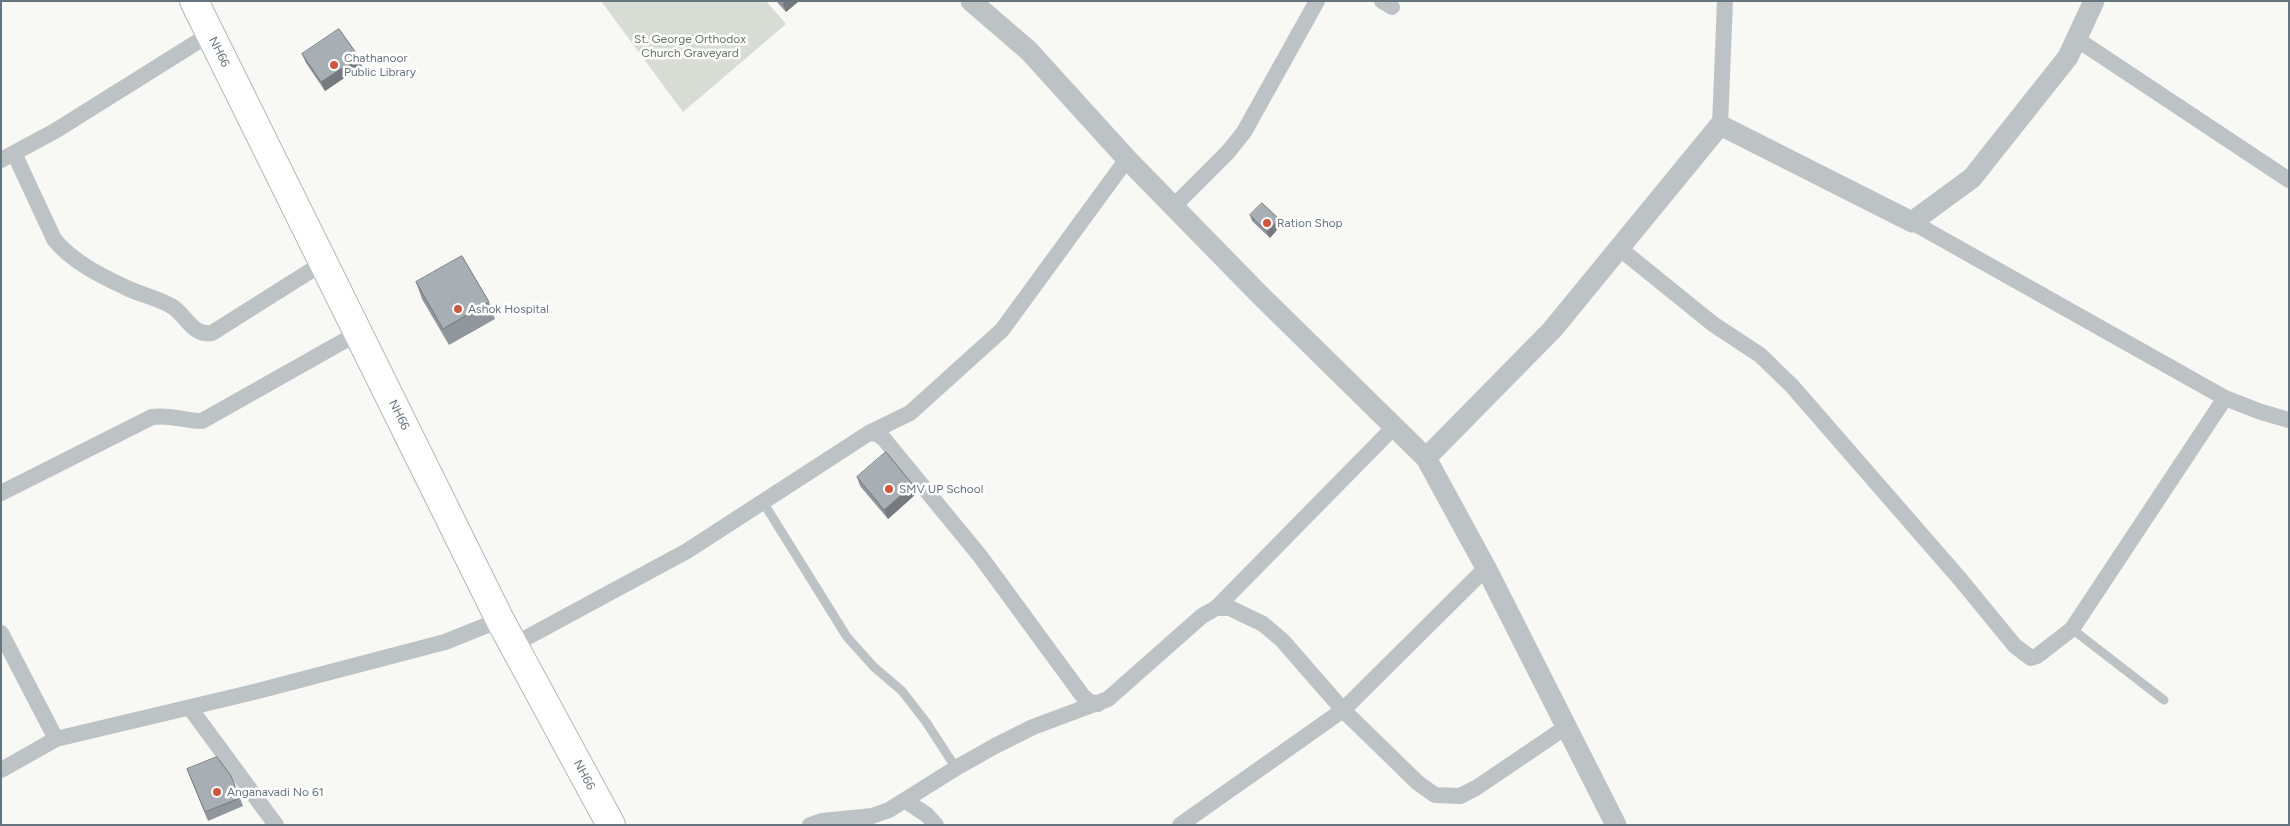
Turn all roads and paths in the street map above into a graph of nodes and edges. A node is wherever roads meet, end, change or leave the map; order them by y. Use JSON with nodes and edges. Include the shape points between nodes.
{"nodes":[{"id":1,"x":194,"y":1,"type":"edge"},
{"id":2,"x":971,"y":1,"type":"edge"},
{"id":3,"x":1317,"y":1,"type":"edge"},
{"id":4,"x":1725,"y":1,"type":"edge"},
{"id":5,"x":2094,"y":1,"type":"edge"},
{"id":6,"x":210,"y":34,"type":"junction"},
{"id":7,"x":2075,"y":38,"type":"junction"},
{"id":8,"x":1720,"y":125,"type":"junction"},
{"id":9,"x":8,"y":156,"type":"edge"},
{"id":10,"x":1127,"y":159,"type":"junction"},
{"id":11,"x":2289,"y":180,"type":"edge"},
{"id":12,"x":1174,"y":206,"type":"junction"},
{"id":13,"x":1912,"y":222,"type":"junction"},
{"id":14,"x":1620,"y":248,"type":"junction"},
{"id":15,"x":323,"y":263,"type":"junction"},
{"id":16,"x":358,"y":333,"type":"junction"},
{"id":17,"x":2225,"y":398,"type":"junction"},
{"id":18,"x":2289,"y":420,"type":"edge"},
{"id":19,"x":1394,"y":426,"type":"junction"},
{"id":20,"x":870,"y":433,"type":"junction"},
{"id":21,"x":1426,"y":458,"type":"junction"},
{"id":22,"x":1,"y":493,"type":"edge"},
{"id":23,"x":763,"y":502,"type":"junction"},
{"id":24,"x":1486,"y":568,"type":"junction"},
{"id":25,"x":1216,"y":608,"type":"junction"},
{"id":26,"x":500,"y":620,"type":"junction"},
{"id":27,"x":2072,"y":629,"type":"junction"},
{"id":28,"x":1,"y":633,"type":"edge"},
{"id":29,"x":514,"y":645,"type":"junction"},
{"id":30,"x":2164,"y":700,"type":"dead end"},
{"id":31,"x":1098,"y":704,"type":"junction"},
{"id":32,"x":190,"y":708,"type":"junction"},
{"id":33,"x":1343,"y":710,"type":"junction"},
{"id":34,"x":1566,"y":727,"type":"junction"},
{"id":35,"x":56,"y":740,"type":"junction"},
{"id":36,"x":956,"y":768,"type":"junction"},
{"id":37,"x":1,"y":770,"type":"edge"},
{"id":38,"x":906,"y":801,"type":"junction"},
{"id":39,"x":276,"y":825,"type":"edge"},
{"id":40,"x":611,"y":825,"type":"edge"},
{"id":41,"x":810,"y":825,"type":"edge"},
{"id":42,"x":936,"y":825,"type":"edge"},
{"id":43,"x":1180,"y":825,"type":"edge"},
{"id":44,"x":1616,"y":825,"type":"edge"}],
"edges":[{"from":1,"to":6,"type":"highway","name":"NH66","number":"NH66"},
{"from":2,"to":10,"type":"street","via":[[1029,52]]},
{"from":3,"to":12,"type":"street","via":[[1244,132]]},
{"from":4,"to":8,"type":"street"},
{"from":5,"to":7,"type":"street"},
{"from":6,"to":9,"type":"street","via":[[55,131]]},
{"from":6,"to":15,"type":"highway","name":"NH66","number":"NH66"},
{"from":7,"to":11,"type":"street"},
{"from":7,"to":13,"type":"street","via":[[2068,57],[1972,178]]},
{"from":8,"to":13,"type":"street"},
{"from":8,"to":14,"type":"street"},
{"from":9,"to":15,"type":"street","via":[[62,249],[127,288],[174,308],[198,332],[212,333]]},
{"from":10,"to":12,"type":"street"},
{"from":10,"to":20,"type":"street","via":[[1002,330],[910,413]]},
{"from":12,"to":19,"type":"street"},
{"from":13,"to":17,"type":"street"},
{"from":14,"to":21,"type":"street","via":[[1552,330]]},
{"from":14,"to":27,"type":"street","via":[[1713,324],[1760,355],[1792,386],[2024,654],[2030,658],[2037,656]]},
{"from":15,"to":16,"type":"highway","name":"NH66","number":"NH66"},
{"from":16,"to":22,"type":"street","via":[[202,421],[185,421],[162,415],[152,417]]},
{"from":16,"to":26,"type":"highway","name":"NH66","number":"NH66"},
{"from":17,"to":18,"type":"street"},
{"from":17,"to":27,"type":"street"},
{"from":19,"to":21,"type":"street"},
{"from":19,"to":25,"type":"street"},
{"from":20,"to":23,"type":"street"},
{"from":20,"to":31,"type":"street","via":[[884,439],[980,556],[1082,695]]},
{"from":21,"to":24,"type":"street"},
{"from":23,"to":29,"type":"street","via":[[687,551]]},
{"from":23,"to":36,"type":"lane","via":[[847,638],[874,668],[902,691]]},
{"from":24,"to":33,"type":"street"},
{"from":24,"to":34,"type":"street"},
{"from":25,"to":31,"type":"street","via":[[1202,616],[1108,699]]},
{"from":25,"to":33,"type":"street","via":[[1230,608],[1263,624],[1282,640]]},
{"from":26,"to":29,"type":"highway","name":"NH66","number":"NH66"},
{"from":26,"to":32,"type":"street","via":[[445,642]]},
{"from":27,"to":30,"type":"lane"},
{"from":28,"to":35,"type":"street"},
{"from":29,"to":40,"type":"highway","name":"NH66","number":"NH66"},
{"from":31,"to":36,"type":"street","via":[[1034,727]]},
{"from":32,"to":35,"type":"street"},
{"from":32,"to":39,"type":"street"},
{"from":33,"to":34,"type":"street","via":[[1418,783],[1435,794],[1449,796],[1460,796],[1476,788]]},
{"from":33,"to":43,"type":"street"},
{"from":34,"to":44,"type":"street"},
{"from":35,"to":37,"type":"street"},
{"from":36,"to":38,"type":"street"},
{"from":38,"to":41,"type":"street","via":[[872,816]]},
{"from":38,"to":42,"type":"street"}]}
